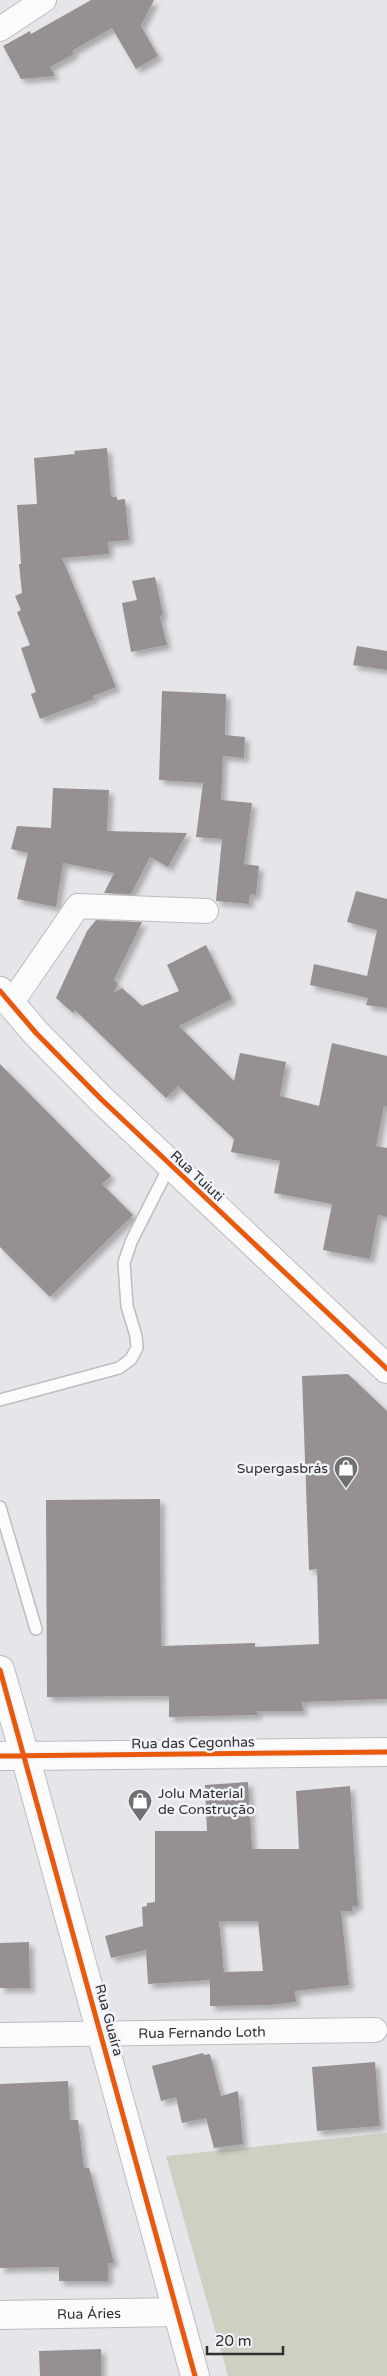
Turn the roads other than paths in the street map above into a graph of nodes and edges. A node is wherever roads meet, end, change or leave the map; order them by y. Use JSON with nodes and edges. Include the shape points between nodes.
{"nodes":[{"id":1,"x":44,"y":0,"type":"edge"},
{"id":2,"x":0,"y":29,"type":"edge"},
{"id":3,"x":206,"y":911,"type":"dead end"},
{"id":4,"x":5,"y":998,"type":"edge"},
{"id":5,"x":170,"y":1165,"type":"junction"},
{"id":6,"x":387,"y":1369,"type":"edge"},
{"id":7,"x":0,"y":1400,"type":"edge"},
{"id":8,"x":0,"y":1507,"type":"edge"},
{"id":9,"x":36,"y":1629,"type":"dead end"},
{"id":10,"x":0,"y":1670,"type":"edge"},
{"id":11,"x":387,"y":1752,"type":"edge"},
{"id":12,"x":12,"y":1756,"type":"edge"},
{"id":13,"x":376,"y":2030,"type":"dead end"},
{"id":14,"x":101,"y":2034,"type":"junction"},
{"id":15,"x":0,"y":2035,"type":"edge"},
{"id":16,"x":177,"y":2312,"type":"junction"},
{"id":17,"x":0,"y":2315,"type":"edge"},
{"id":18,"x":195,"y":2376,"type":"edge"}],
"edges":[{"from":1,"to":2,"type":"street"},
{"from":3,"to":4,"type":"street","via":[[78,906]]},
{"from":4,"to":5,"type":"main road","name":"Rua Tuiuti","via":[[69,1068]]},
{"from":5,"to":6,"type":"main road","name":"Rua Tuiuti"},
{"from":5,"to":7,"type":"lane","via":[[131,1242],[124,1263],[127,1306],[136,1336],[136,1348],[131,1359],[119,1368]]},
{"from":8,"to":9,"type":"lane"},
{"from":10,"to":12,"type":"main road","name":"Rua Guaíra"},
{"from":11,"to":12,"type":"main road","name":"Rua das Cegonhas"},
{"from":12,"to":14,"type":"main road","name":"Rua Guaíra"},
{"from":13,"to":14,"type":"street","name":"Rua Fernando Loth"},
{"from":14,"to":15,"type":"street","name":"Rua Fernando Loth"},
{"from":14,"to":16,"type":"main road","name":"Rua Guaíra"},
{"from":16,"to":17,"type":"main road","name":"Rua Áries"},
{"from":16,"to":18,"type":"main road","name":"Rua Guaíra"}]}
